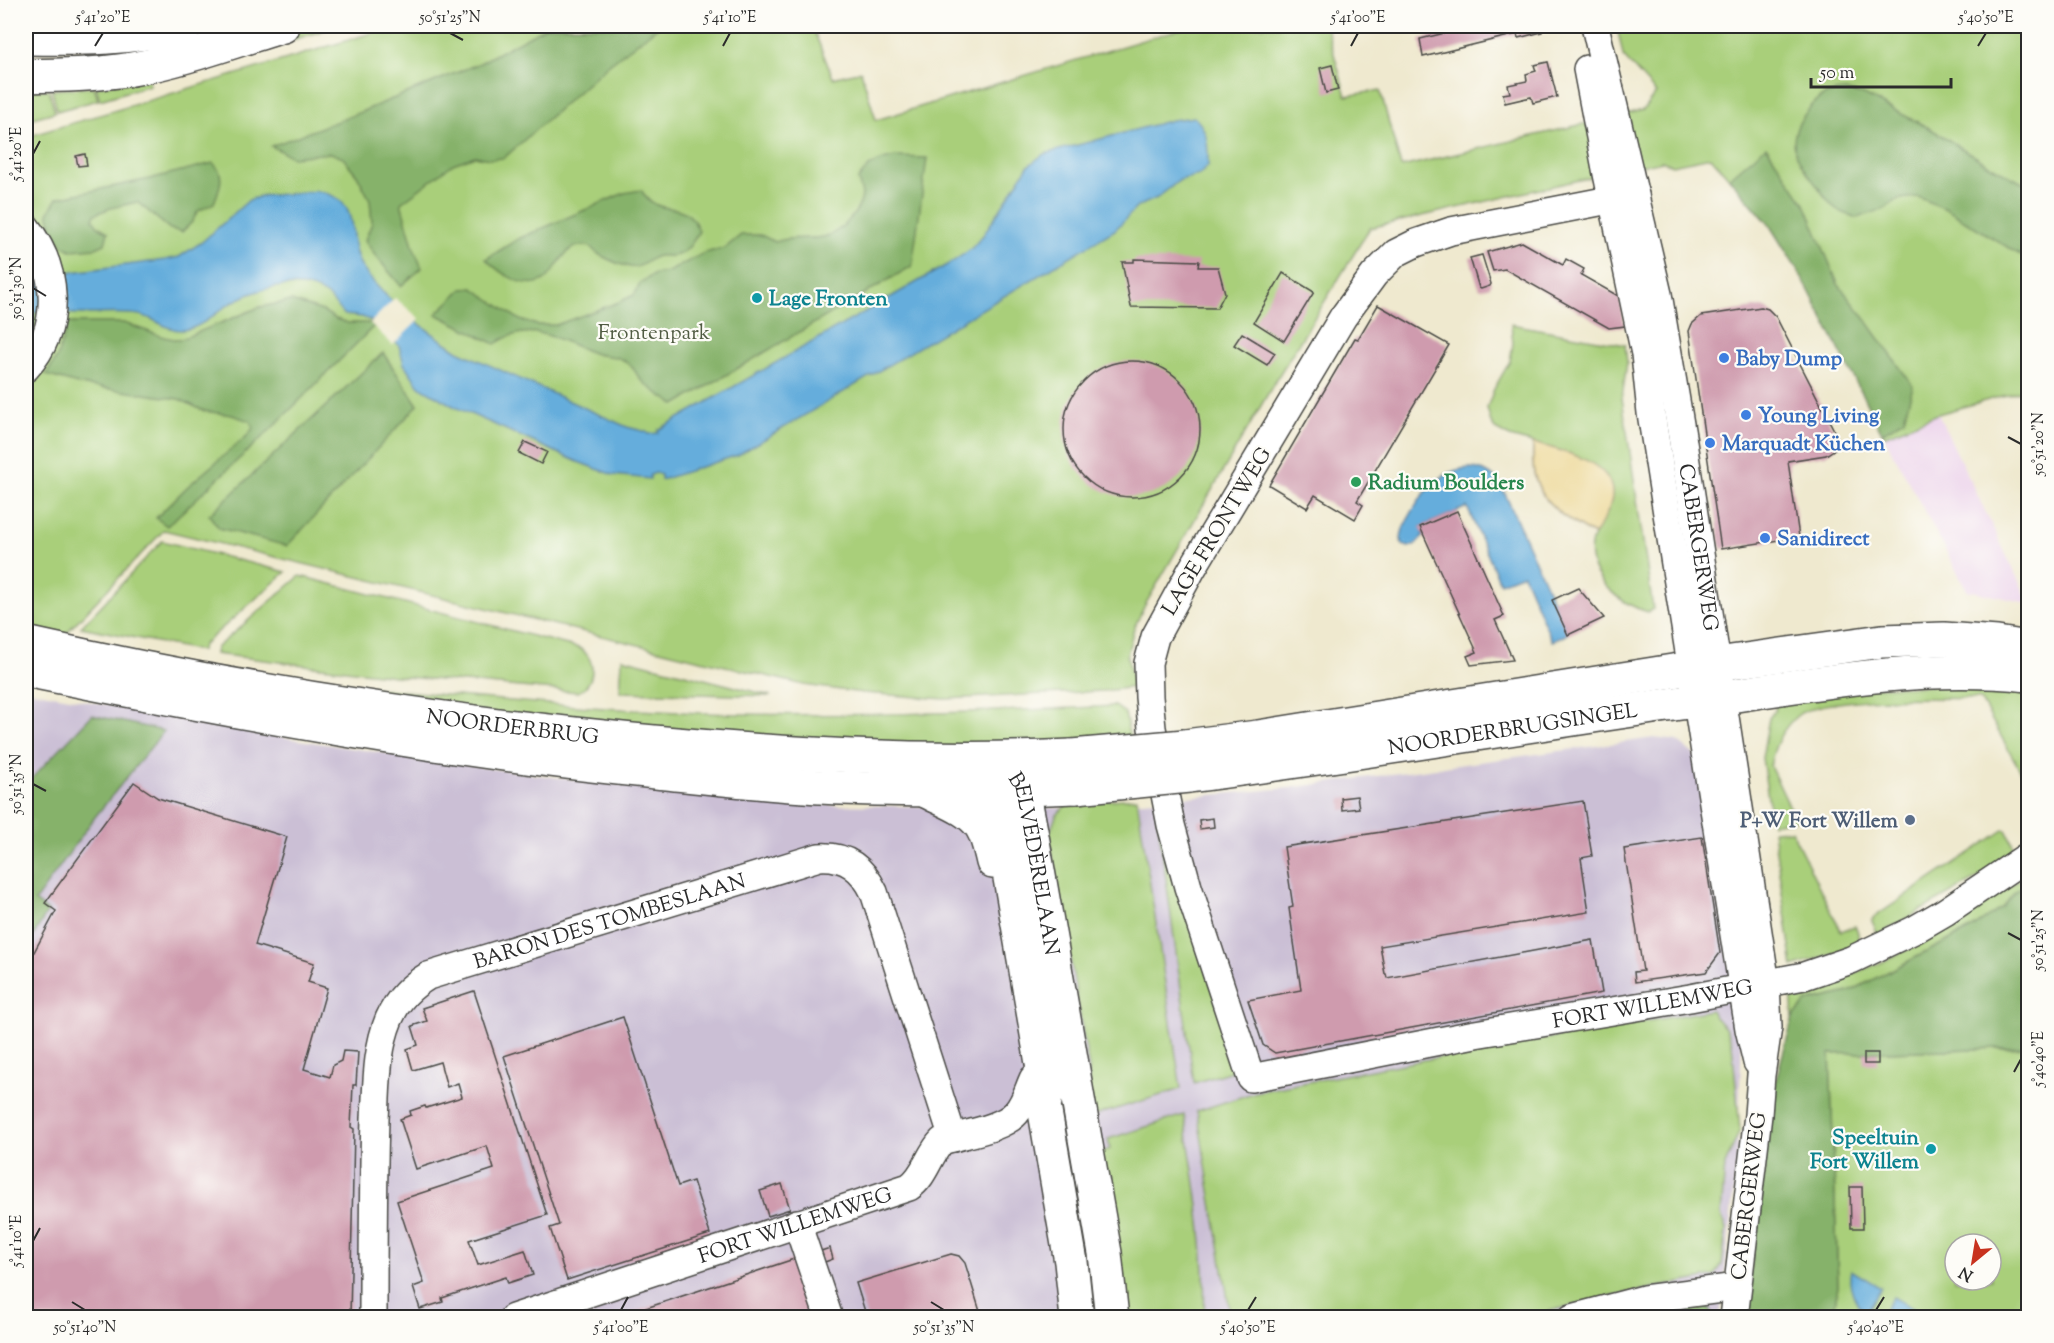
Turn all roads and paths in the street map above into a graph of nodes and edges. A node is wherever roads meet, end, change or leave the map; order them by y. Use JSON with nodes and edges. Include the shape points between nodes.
{"nodes":[{"id":1,"x":184,"y":26,"type":"edge"},
{"id":2,"x":283,"y":26,"type":"edge"},
{"id":3,"x":1578,"y":26,"type":"edge"},
{"id":4,"x":1595,"y":26,"type":"edge"},
{"id":5,"x":26,"y":38,"type":"edge"},
{"id":6,"x":26,"y":76,"type":"edge"},
{"id":7,"x":1607,"y":118,"type":"junction"},
{"id":8,"x":1621,"y":184,"type":"junction"},
{"id":9,"x":26,"y":227,"type":"edge"},
{"id":10,"x":26,"y":368,"type":"edge"},
{"id":11,"x":26,"y":643,"type":"edge"},
{"id":12,"x":2028,"y":648,"type":"edge"},
{"id":13,"x":1704,"y":666,"type":"junction"},
{"id":14,"x":74,"y":667,"type":"junction"},
{"id":15,"x":26,"y":670,"type":"edge"},
{"id":16,"x":2028,"y":675,"type":"edge"},
{"id":17,"x":1709,"y":698,"type":"junction"},
{"id":18,"x":1187,"y":761,"type":"junction"},
{"id":19,"x":1008,"y":779,"type":"junction"},
{"id":20,"x":924,"y":790,"type":"junction"},
{"id":21,"x":2028,"y":856,"type":"edge"},
{"id":22,"x":1755,"y":986,"type":"junction"},
{"id":23,"x":1251,"y":1078,"type":"joint"},
{"id":24,"x":1039,"y":1093,"type":"junction"},
{"id":25,"x":953,"y":1138,"type":"junction"},
{"id":26,"x":797,"y":1223,"type":"junction"},
{"id":27,"x":1737,"y":1287,"type":"junction"},
{"id":28,"x":580,"y":1307,"type":"edge"},
{"id":29,"x":373,"y":1317,"type":"edge"},
{"id":30,"x":513,"y":1317,"type":"edge"},
{"id":31,"x":829,"y":1317,"type":"edge"},
{"id":32,"x":1077,"y":1317,"type":"edge"},
{"id":33,"x":1112,"y":1317,"type":"edge"},
{"id":34,"x":1572,"y":1317,"type":"edge"},
{"id":35,"x":1734,"y":1317,"type":"edge"}],
"edges":[{"from":1,"to":5,"type":"main road","via":[[114,38]]},
{"from":2,"to":6,"type":"main road","via":[[134,69]]},
{"from":3,"to":7,"type":"street","name":"CABERGERWEG"},
{"from":4,"to":7,"type":"street","name":"CABERGERWEG"},
{"from":7,"to":8,"type":"street","name":"CABERGERWEG"},
{"from":8,"to":13,"type":"street","name":"CABERGERWEG","via":[[1658,294]]},
{"from":8,"to":23,"type":"street","name":"LAGE FRONTWEG","via":[[1416,243],[1396,254],[1374,275],[1343,317],[1155,637],[1148,663],[1149,697],[1171,825]]},
{"from":9,"to":10,"type":"street","via":[[43,252],[52,289],[43,342]]},
{"from":11,"to":14,"type":"main road","name":"NOORDERBRUG"},
{"from":12,"to":13,"type":"main road","name":"NOORDERBRUGSINGEL","via":[[1914,639]]},
{"from":13,"to":17,"type":"street","name":"CABERGERWEG"},
{"from":13,"to":18,"type":"main road","name":"NOORDERBRUGSINGEL","via":[[1258,737]]},
{"from":14,"to":15,"type":"main road","name":"NOORDERBRUG"},
{"from":14,"to":19,"type":"main road","name":"NOORDERBRUG","via":[[485,724],[694,746],[928,758]]},
{"from":14,"to":20,"type":"main road","name":"NOORDERBRUG","via":[[330,728],[596,766],[777,784]]},
{"from":16,"to":17,"type":"main road","name":"NOORDERBRUGSINGEL","via":[[1916,672]]},
{"from":17,"to":18,"type":"main road","name":"NOORDERBRUGSINGEL","via":[[1328,758]]},
{"from":17,"to":22,"type":"street","name":"CABERGERWEG"},
{"from":18,"to":19,"type":"main road","name":"NOORDERBRUGSINGEL","bridge":true},
{"from":19,"to":20,"type":"main road","name":"NOORDERBRUG"},
{"from":19,"to":24,"type":"main road","name":"BELVÉDÈRELAAN","via":[[1008,873],[1047,1092]]},
{"from":19,"to":33,"type":"main road","name":"BELVÉDÈRELAAN","via":[[1105,1253]]},
{"from":20,"to":24,"type":"main road","via":[[974,819],[985,834]]},
{"from":21,"to":22,"type":"street","name":"FORT WILLEMWEG","via":[[1945,912],[1891,941],[1827,969]]},
{"from":22,"to":23,"type":"street","name":"FORT WILLEMWEG","via":[[1475,1034]]},
{"from":22,"to":27,"type":"street","name":"CABERGERWEG","via":[[1749,1029],[1761,1075]]},
{"from":24,"to":25,"type":"street","name":"FORT WILLEMWEG","via":[[998,1125]]},
{"from":24,"to":32,"type":"main road","name":"BELVÉDÈRELAAN","via":[[1071,1262]]},
{"from":25,"to":26,"type":"street","name":"FORT WILLEMWEG","via":[[939,1144],[909,1187]]},
{"from":25,"to":29,"type":"street","name":"BARON DES TOMBESLAAN","via":[[874,892],[862,872],[840,858],[819,856],[428,976],[410,987],[396,1005],[381,1043],[372,1190]]},
{"from":26,"to":28,"type":"street","name":"FORT WILLEMWEG"},
{"from":26,"to":31,"type":"street"},
{"from":27,"to":34,"type":"street","via":[[1644,1299]]},
{"from":27,"to":35,"type":"street","name":"CABERGERWEG"},
{"from":28,"to":30,"type":"street","name":"FORT WILLEMWEG"}]}
